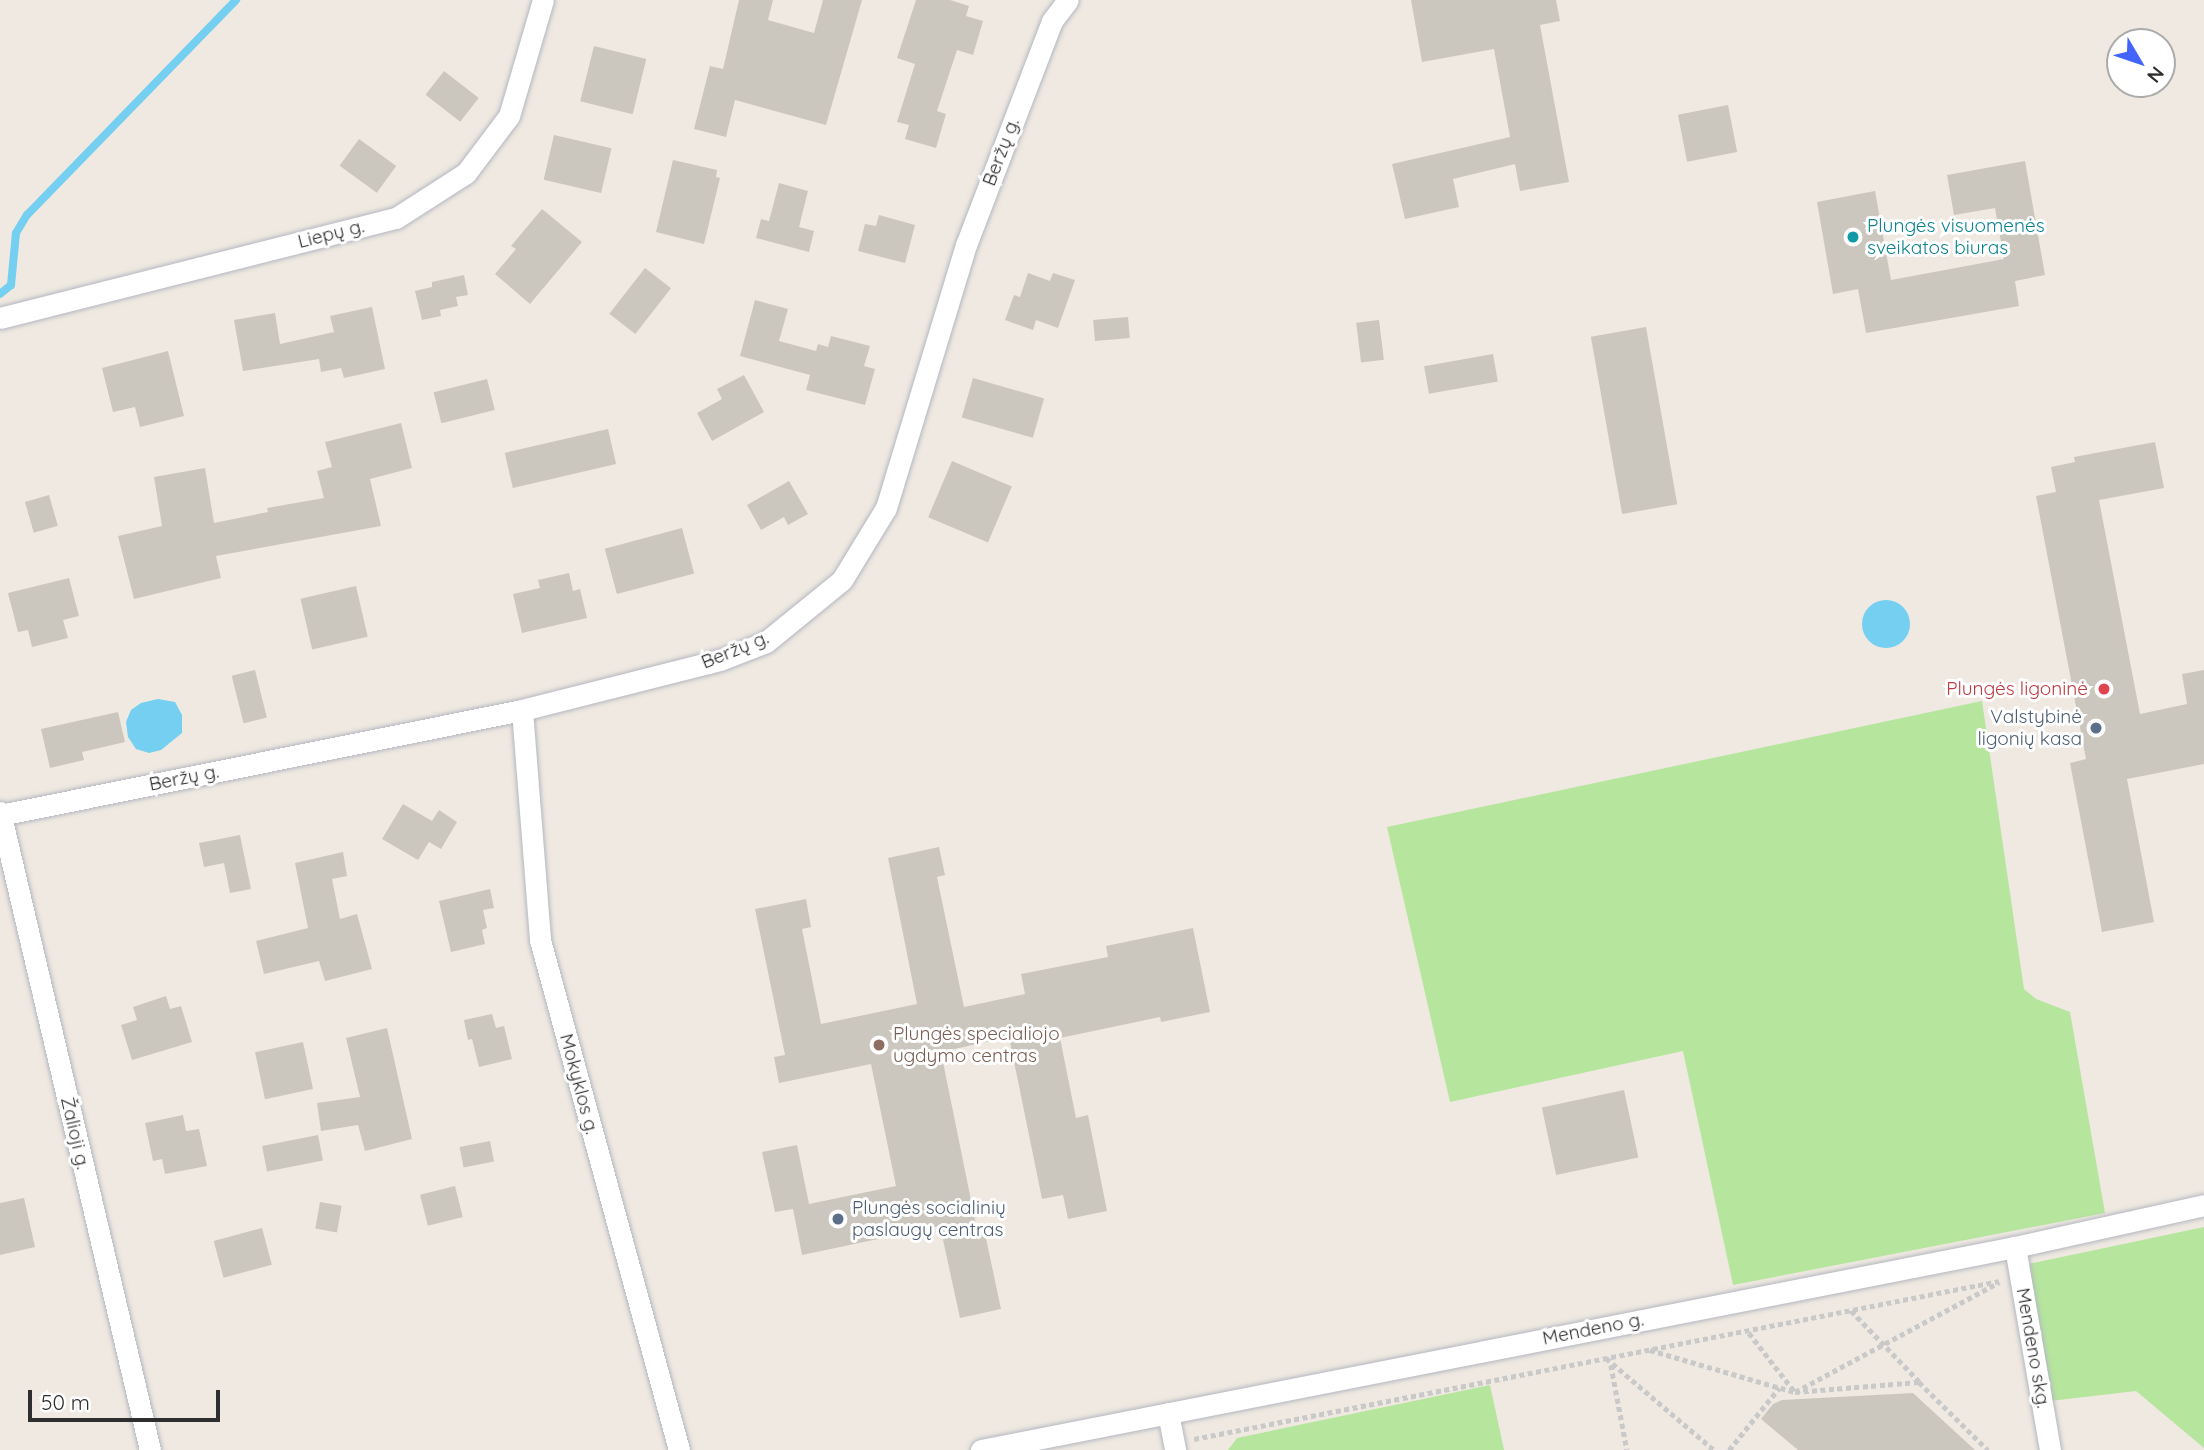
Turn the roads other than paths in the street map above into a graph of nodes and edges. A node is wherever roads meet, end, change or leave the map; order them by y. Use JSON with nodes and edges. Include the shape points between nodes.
{"nodes":[{"id":1,"x":543,"y":0,"type":"edge"},
{"id":2,"x":1068,"y":0,"type":"edge"},
{"id":3,"x":0,"y":318,"type":"edge"},
{"id":4,"x":522,"y":710,"type":"junction"},
{"id":5,"x":0,"y":814,"type":"edge"},
{"id":6,"x":2204,"y":1205,"type":"edge"},
{"id":7,"x":2015,"y":1247,"type":"junction"},
{"id":8,"x":1168,"y":1413,"type":"junction"},
{"id":9,"x":1174,"y":1447,"type":"edge"},
{"id":10,"x":150,"y":1450,"type":"edge"},
{"id":11,"x":678,"y":1450,"type":"edge"},
{"id":12,"x":981,"y":1450,"type":"edge"},
{"id":13,"x":2050,"y":1450,"type":"edge"}],
"edges":[{"from":1,"to":3,"type":"street","name":"Liepų g.","via":[[509,116],[466,173],[396,218]]},
{"from":2,"to":4,"type":"street","name":"Beržų g.","via":[[1052,20],[966,245],[886,508],[842,580],[766,642],[720,660]]},
{"from":4,"to":5,"type":"street","name":"Beržų g."},
{"from":4,"to":11,"type":"street","name":"Mokyklos g.","via":[[540,940]]},
{"from":5,"to":10,"type":"street","name":"Žalioji g."},
{"from":6,"to":7,"type":"street","name":"Mendeno g."},
{"from":7,"to":8,"type":"street","name":"Mendeno g."},
{"from":7,"to":13,"type":"street","name":"Mendeno skg."},
{"from":8,"to":9,"type":"street"},
{"from":8,"to":12,"type":"street","name":"Mendeno g."}]}
